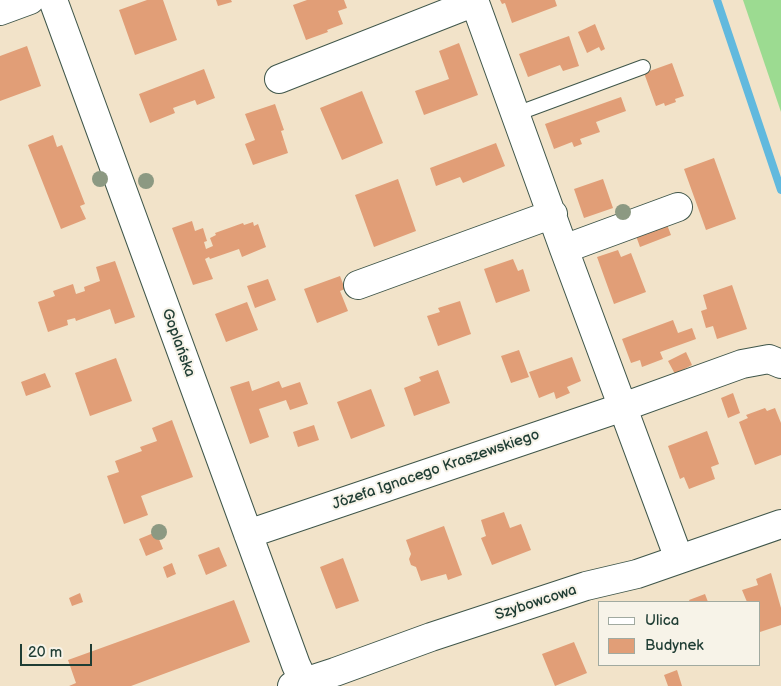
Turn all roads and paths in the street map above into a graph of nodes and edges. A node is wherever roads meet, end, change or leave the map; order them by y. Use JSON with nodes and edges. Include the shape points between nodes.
{"nodes":[{"id":1,"x":30,"y":0,"type":"edge"},
{"id":2,"x":53,"y":0,"type":"edge"},
{"id":3,"x":475,"y":1,"type":"edge"},
{"id":4,"x":0,"y":11,"type":"edge"},
{"id":5,"x":643,"y":67,"type":"dead end"},
{"id":6,"x":279,"y":79,"type":"dead end"},
{"id":7,"x":516,"y":114,"type":"junction"},
{"id":8,"x":678,"y":207,"type":"dead end"},
{"id":9,"x":553,"y":214,"type":"junction"},
{"id":10,"x":564,"y":248,"type":"junction"},
{"id":11,"x":358,"y":285,"type":"dead end"},
{"id":12,"x":781,"y":364,"type":"edge"},
{"id":13,"x":623,"y":407,"type":"junction"},
{"id":14,"x":781,"y":524,"type":"edge"},
{"id":15,"x":248,"y":534,"type":"junction"},
{"id":16,"x":678,"y":559,"type":"junction"},
{"id":17,"x":300,"y":684,"type":"edge"}],
"edges":[{"from":1,"to":4,"type":"street"},
{"from":2,"to":15,"type":"street","name":"Goplańska"},
{"from":3,"to":6,"type":"street"},
{"from":3,"to":7,"type":"street"},
{"from":5,"to":7,"type":"lane"},
{"from":7,"to":9,"type":"street"},
{"from":8,"to":10,"type":"street"},
{"from":9,"to":10,"type":"street"},
{"from":9,"to":11,"type":"street"},
{"from":10,"to":13,"type":"street"},
{"from":12,"to":13,"type":"street","name":"Józefa Ignacego Kraszewskiego","via":[[769,359],[742,364]]},
{"from":13,"to":15,"type":"street","name":"Józefa Ignacego Kraszewskiego"},
{"from":13,"to":16,"type":"street"},
{"from":14,"to":16,"type":"street","name":"Szybowcowa"},
{"from":15,"to":17,"type":"street","name":"Goplańska"},
{"from":16,"to":17,"type":"street","name":"Szybowcowa","via":[[431,637]]}]}
